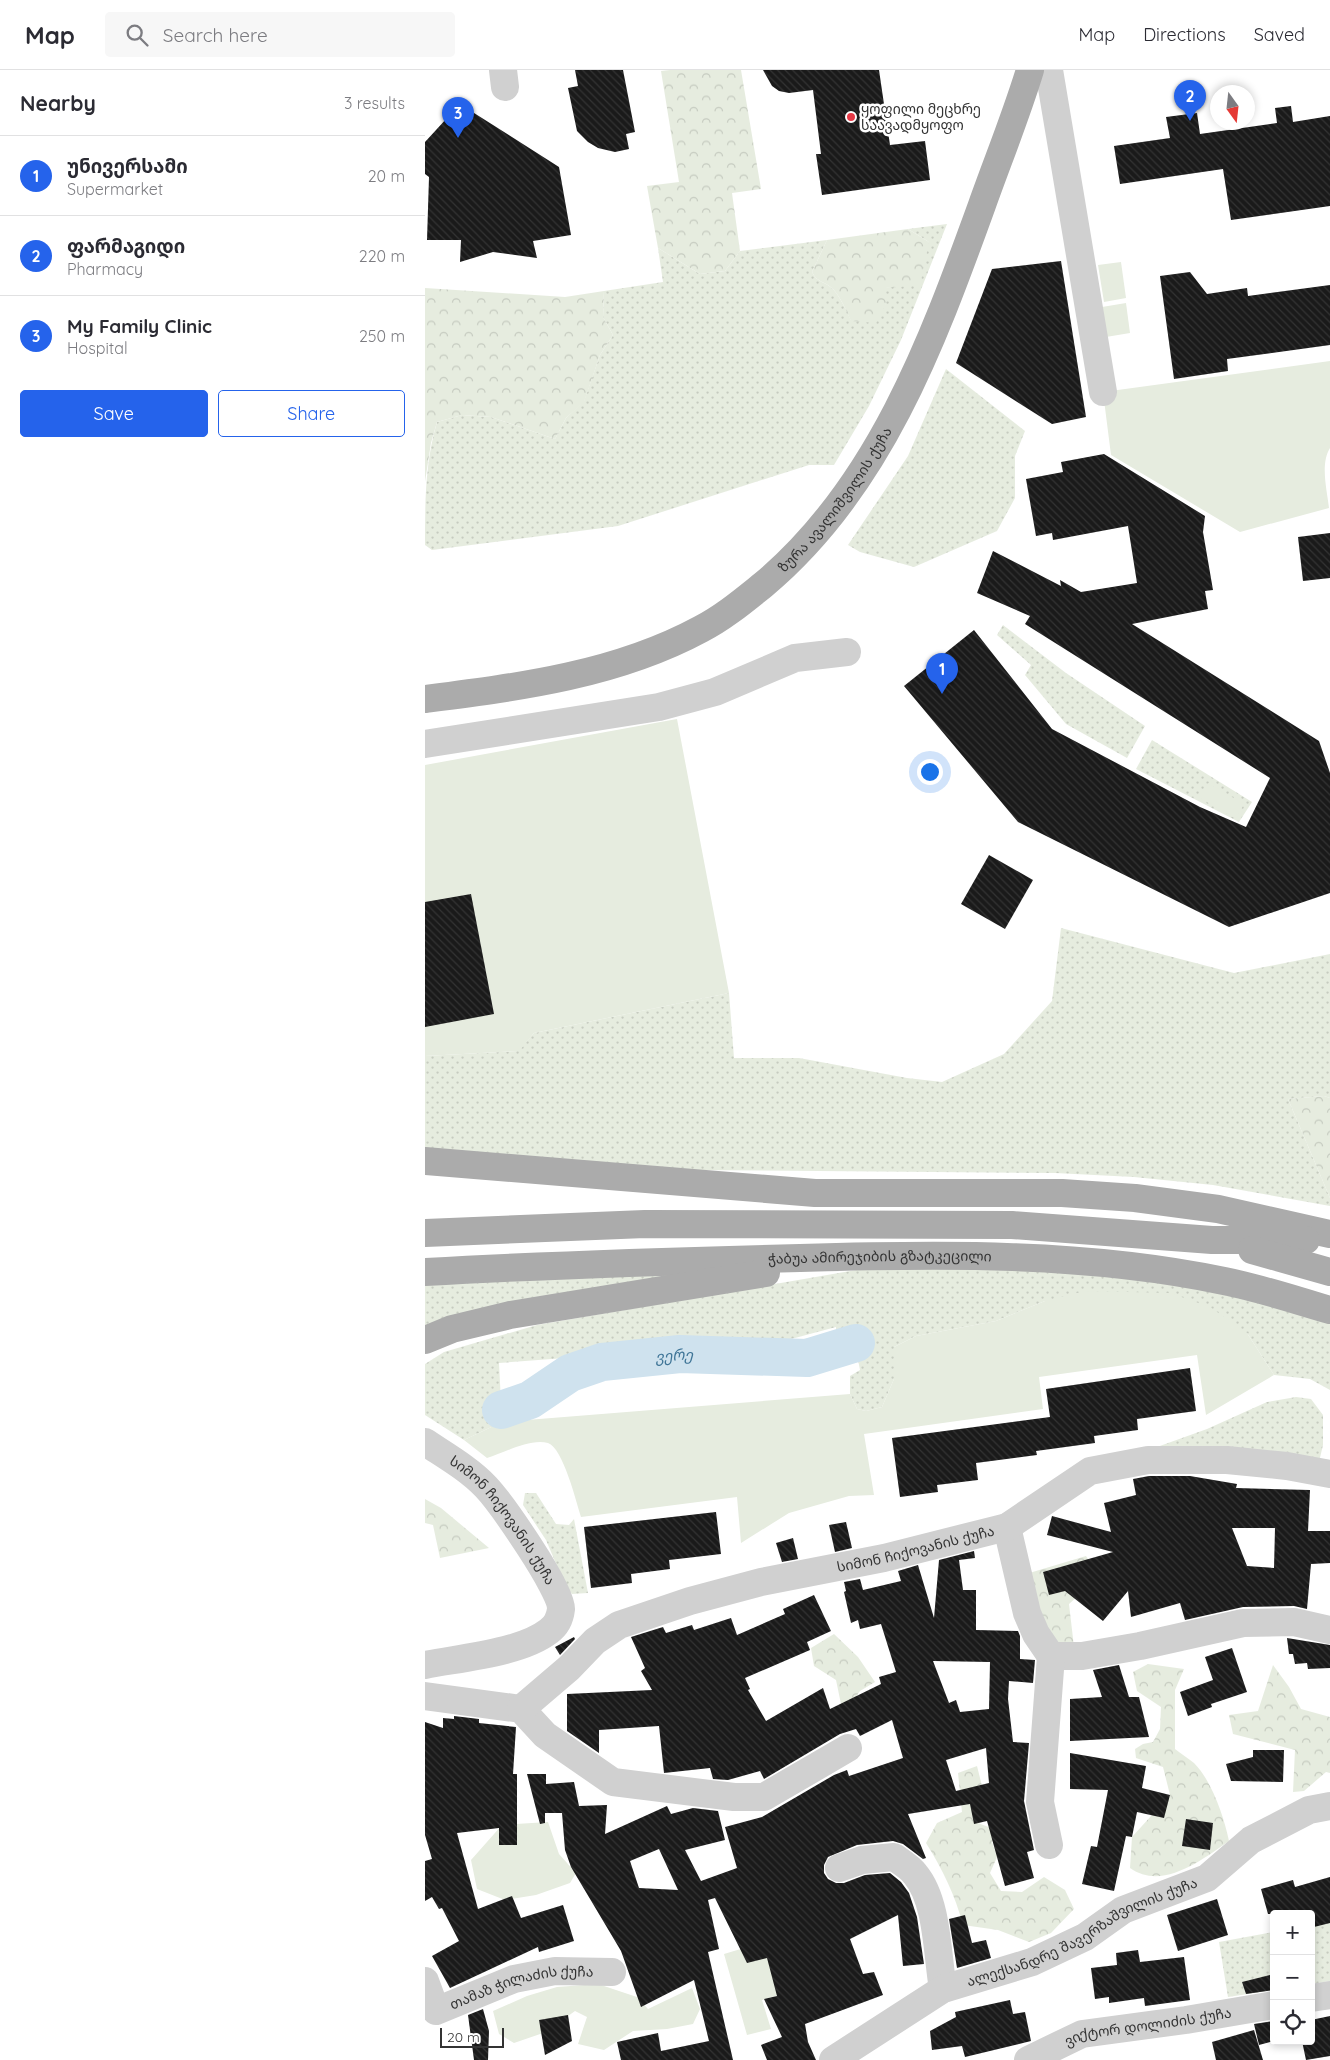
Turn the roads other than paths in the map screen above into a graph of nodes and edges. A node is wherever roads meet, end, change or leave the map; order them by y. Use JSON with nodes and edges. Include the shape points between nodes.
{"nodes":[{"id":1,"x":1029,"y":70,"type":"edge"},
{"id":2,"x":1049,"y":70,"type":"edge"},
{"id":3,"x":1103,"y":392,"type":"dead end"},
{"id":4,"x":847,"y":652,"type":"dead end"},
{"id":5,"x":425,"y":699,"type":"edge"},
{"id":6,"x":425,"y":744,"type":"edge"},
{"id":7,"x":425,"y":1161,"type":"edge"},
{"id":8,"x":815,"y":1193,"type":"junction"},
{"id":9,"x":1012,"y":1225,"type":"junction"},
{"id":10,"x":425,"y":1233,"type":"edge"},
{"id":11,"x":1330,"y":1234,"type":"edge"},
{"id":12,"x":1212,"y":1240,"type":"junction"},
{"id":13,"x":1330,"y":1240,"type":"edge"},
{"id":14,"x":893,"y":1256,"type":"junction"},
{"id":15,"x":425,"y":1272,"type":"edge"},
{"id":16,"x":1330,"y":1272,"type":"edge"},
{"id":17,"x":1330,"y":1310,"type":"edge"},
{"id":18,"x":425,"y":1340,"type":"edge"},
{"id":19,"x":425,"y":1442,"type":"edge"},
{"id":20,"x":1330,"y":1474,"type":"edge"},
{"id":21,"x":1007,"y":1527,"type":"junction"},
{"id":22,"x":1330,"y":1630,"type":"edge"},
{"id":23,"x":1051,"y":1656,"type":"junction"},
{"id":24,"x":425,"y":1666,"type":"edge"},
{"id":25,"x":425,"y":1696,"type":"edge"},
{"id":26,"x":521,"y":1708,"type":"junction"},
{"id":27,"x":848,"y":1748,"type":"dead end"},
{"id":28,"x":1330,"y":1806,"type":"edge"},
{"id":29,"x":1049,"y":1845,"type":"dead end"},
{"id":30,"x":839,"y":1868,"type":"dead end"},
{"id":31,"x":612,"y":1972,"type":"dead end"},
{"id":32,"x":425,"y":1981,"type":"edge"},
{"id":33,"x":943,"y":1989,"type":"junction"},
{"id":34,"x":1330,"y":1995,"type":"edge"},
{"id":35,"x":1315,"y":1997,"type":"edge"},
{"id":36,"x":1270,"y":2006,"type":"edge"},
{"id":37,"x":833,"y":2060,"type":"edge"},
{"id":38,"x":1028,"y":2060,"type":"edge"}],
"edges":[{"from":1,"to":5,"type":"main road","name":"ზურა ავალიშვილის ქუჩა","via":[[973,229],[923,357],[889,429],[866,468],[821,528],[783,569],[734,609],[702,629],[632,658],[526,686]]},
{"from":2,"to":3,"type":"street"},
{"from":4,"to":6,"type":"street","via":[[795,658],[715,692],[659,707]]},
{"from":7,"to":8,"type":"main road"},
{"from":8,"to":9,"type":"main road","via":[[981,1216]]},
{"from":8,"to":11,"type":"main road","via":[[1062,1193],[1135,1198],[1218,1209]]},
{"from":9,"to":10,"type":"main road","via":[[645,1224]]},
{"from":9,"to":12,"type":"main road"},
{"from":12,"to":13,"type":"main road"},
{"from":12,"to":16,"type":"main road"},
{"from":14,"to":15,"type":"main road","name":"ჭაბუა ამირეჯიბის გზატკეცილი","via":[[597,1263]]},
{"from":14,"to":17,"type":"main road","name":"ჭაბუა ამირეჯიბის გზატკეცილი","via":[[1055,1260],[1154,1269],[1225,1281]]},
{"from":14,"to":18,"type":"main road","via":[[738,1277],[511,1315],[452,1329]]},
{"from":19,"to":24,"type":"street","name":"სიმონ ჩიქოვანის ქუჩა","via":[[458,1463],[486,1487],[520,1532],[555,1590],[561,1608],[558,1621],[549,1632],[518,1646]]},
{"from":20,"to":21,"type":"street","name":"სიმონ ჩიქოვანის ქუჩა","via":[[1227,1460],[1148,1460],[1090,1472]]},
{"from":21,"to":23,"type":"street","via":[[1027,1613]]},
{"from":21,"to":26,"type":"street","name":"სიმონ ჩიქოვანის ქუჩა","via":[[884,1558],[752,1585],[690,1601],[619,1625],[595,1640],[569,1668]]},
{"from":22,"to":23,"type":"street","via":[[1293,1622],[1243,1623],[1092,1654]]},
{"from":23,"to":29,"type":"street","via":[[1039,1802]]},
{"from":25,"to":26,"type":"street"},
{"from":26,"to":27,"type":"street","via":[[545,1735],[613,1782],[735,1797],[764,1797]]},
{"from":28,"to":33,"type":"street","name":"ალექსანდრე შავერზაშვილის ქუჩა","via":[[1309,1810],[1251,1840],[1207,1878],[1123,1910],[1085,1938],[1032,1962]]},
{"from":30,"to":33,"type":"street","via":[[862,1860],[895,1857],[916,1874],[935,1923]]},
{"from":31,"to":32,"type":"street","name":"თამაზ ჭილაძის ქუჩა","via":[[555,1971],[514,1979],[436,2011]]},
{"from":33,"to":37,"type":"street","name":"ალექსანდრე შავერზაშვილის ქუჩა"},
{"from":34,"to":35,"type":"street"},
{"from":36,"to":38,"type":"street","name":"ვიქტორ დოლიძის ქუჩა","via":[[1082,2034]]}]}
